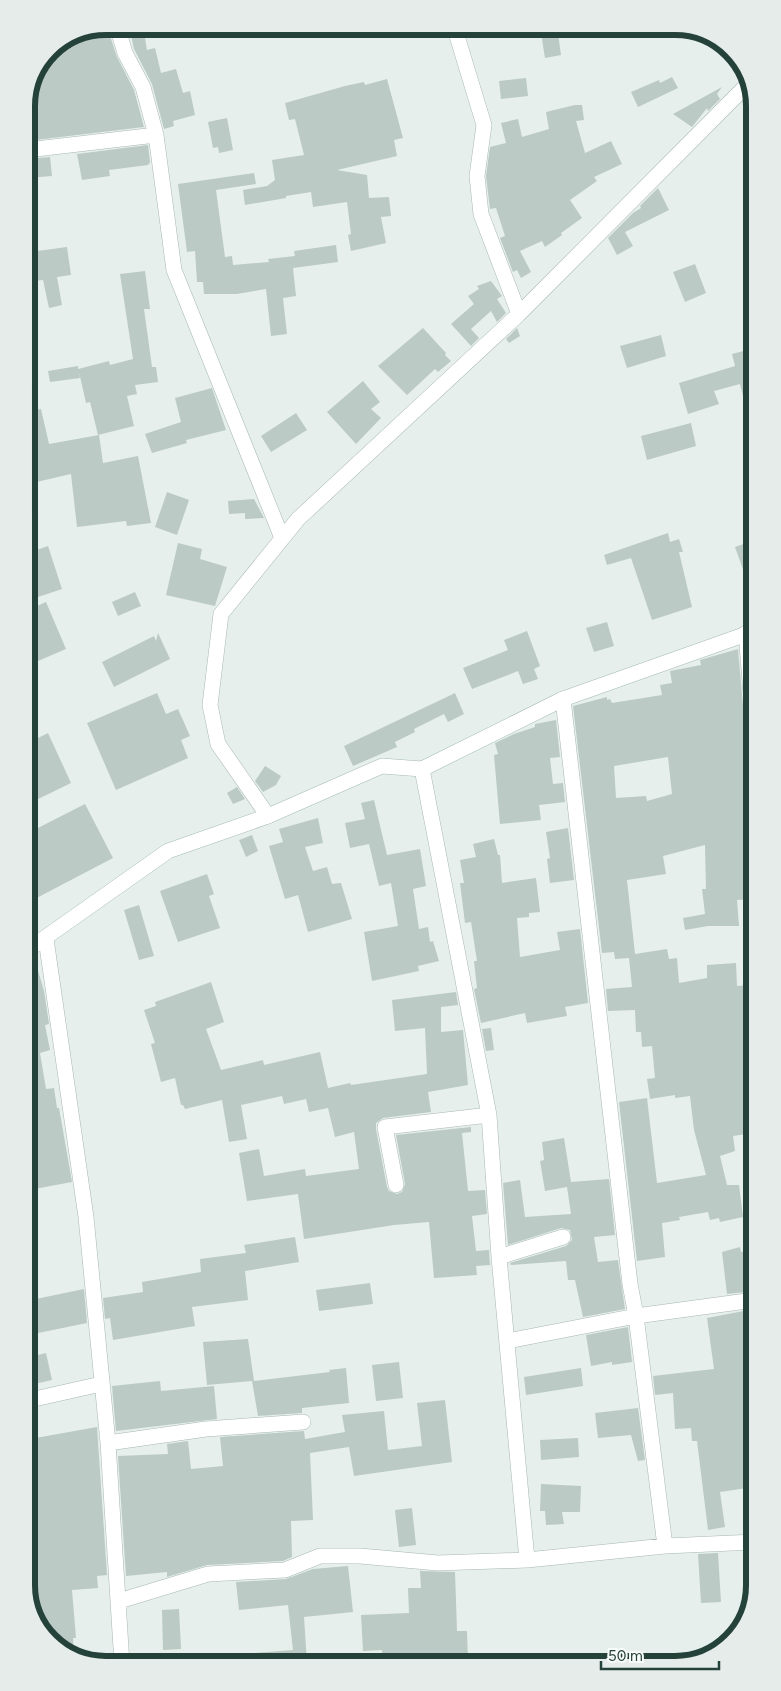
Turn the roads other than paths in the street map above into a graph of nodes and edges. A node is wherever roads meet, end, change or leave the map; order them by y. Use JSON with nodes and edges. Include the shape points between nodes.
{"nodes":[{"id":1,"x":120,"y":35,"type":"edge"},
{"id":2,"x":457,"y":35,"type":"edge"},
{"id":3,"x":743,"y":89,"type":"edge"},
{"id":4,"x":156,"y":135,"type":"junction"},
{"id":5,"x":35,"y":149,"type":"edge"},
{"id":6,"x":519,"y":314,"type":"junction"},
{"id":7,"x":282,"y":538,"type":"junction"},
{"id":8,"x":746,"y":633,"type":"edge"},
{"id":9,"x":563,"y":699,"type":"junction"},
{"id":10,"x":422,"y":769,"type":"junction"},
{"id":11,"x":268,"y":816,"type":"junction"},
{"id":12,"x":46,"y":939,"type":"junction"},
{"id":13,"x":35,"y":945,"type":"edge"},
{"id":14,"x":489,"y":1115,"type":"junction"},
{"id":15,"x":396,"y":1185,"type":"dead end"},
{"id":16,"x":563,"y":1237,"type":"dead end"},
{"id":17,"x":499,"y":1257,"type":"junction"},
{"id":18,"x":746,"y":1301,"type":"edge"},
{"id":19,"x":636,"y":1316,"type":"junction"},
{"id":20,"x":508,"y":1341,"type":"junction"},
{"id":21,"x":101,"y":1384,"type":"junction"},
{"id":22,"x":35,"y":1399,"type":"edge"},
{"id":23,"x":303,"y":1422,"type":"dead end"},
{"id":24,"x":108,"y":1443,"type":"junction"},
{"id":25,"x":746,"y":1542,"type":"edge"},
{"id":26,"x":664,"y":1546,"type":"junction"},
{"id":27,"x":527,"y":1560,"type":"junction"},
{"id":28,"x":119,"y":1601,"type":"junction"},
{"id":29,"x":122,"y":1656,"type":"edge"}],
"edges":[{"from":1,"to":4,"type":"street","via":[[125,53],[143,87]]},
{"from":2,"to":6,"type":"street","via":[[484,125],[477,176],[481,214]]},
{"from":3,"to":6,"type":"street"},
{"from":4,"to":5,"type":"street"},
{"from":4,"to":7,"type":"street","via":[[174,270]]},
{"from":6,"to":7,"type":"street","via":[[298,519]]},
{"from":7,"to":11,"type":"street","via":[[221,614],[210,705],[218,744]]},
{"from":8,"to":9,"type":"street"},
{"from":9,"to":10,"type":"street"},
{"from":9,"to":19,"type":"street"},
{"from":10,"to":11,"type":"street","via":[[382,766]]},
{"from":10,"to":14,"type":"street"},
{"from":11,"to":12,"type":"street","via":[[168,851]]},
{"from":12,"to":13,"type":"street"},
{"from":12,"to":21,"type":"street","via":[[86,1217]]},
{"from":14,"to":15,"type":"street","via":[[386,1127]]},
{"from":14,"to":17,"type":"street"},
{"from":16,"to":17,"type":"street"},
{"from":17,"to":20,"type":"street"},
{"from":18,"to":19,"type":"street"},
{"from":19,"to":20,"type":"street"},
{"from":19,"to":26,"type":"street"},
{"from":20,"to":27,"type":"street"},
{"from":21,"to":22,"type":"street"},
{"from":21,"to":24,"type":"street"},
{"from":23,"to":24,"type":"street","via":[[206,1429]]},
{"from":24,"to":28,"type":"street"},
{"from":25,"to":26,"type":"street"},
{"from":26,"to":27,"type":"street"},
{"from":27,"to":28,"type":"street","via":[[438,1563],[320,1556],[285,1570],[208,1574]]},
{"from":28,"to":29,"type":"street"}]}
